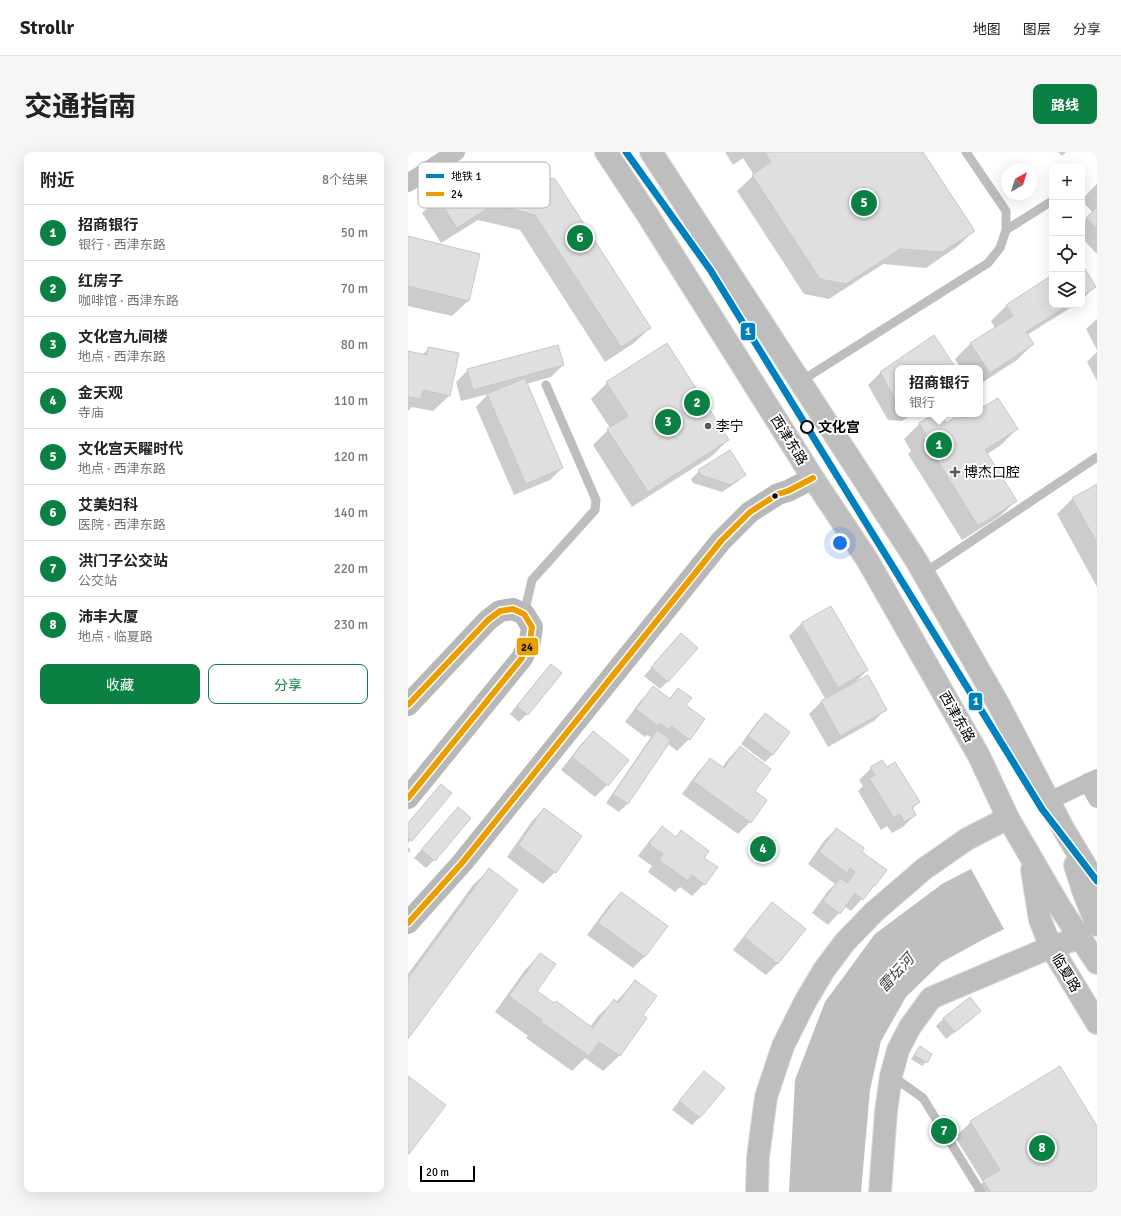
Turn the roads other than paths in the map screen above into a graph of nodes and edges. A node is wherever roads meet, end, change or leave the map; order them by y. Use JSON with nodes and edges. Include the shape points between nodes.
{"nodes":[{"id":1,"x":456,"y":152,"type":"edge"},
{"id":2,"x":606,"y":152,"type":"edge"},
{"id":3,"x":651,"y":152,"type":"edge"},
{"id":4,"x":966,"y":152,"type":"edge"},
{"id":5,"x":441,"y":162,"type":"edge"},
{"id":6,"x":418,"y":177,"type":"edge"},
{"id":7,"x":408,"y":183,"type":"edge"},
{"id":8,"x":1049,"y":203,"type":"edge"},
{"id":9,"x":1006,"y":230,"type":"junction"},
{"id":10,"x":801,"y":381,"type":"junction"},
{"id":11,"x":546,"y":385,"type":"dead end"},
{"id":12,"x":1097,"y":457,"type":"edge"},
{"id":13,"x":814,"y":478,"type":"junction"},
{"id":14,"x":924,"y":573,"type":"junction"},
{"id":15,"x":524,"y":614,"type":"junction"},
{"id":16,"x":408,"y":705,"type":"edge"},
{"id":17,"x":1092,"y":780,"type":"edge"},
{"id":18,"x":408,"y":798,"type":"edge"},
{"id":19,"x":1097,"y":799,"type":"edge"},
{"id":20,"x":1049,"y":801,"type":"junction"},
{"id":21,"x":1008,"y":818,"type":"junction"},
{"id":22,"x":1025,"y":848,"type":"junction"},
{"id":23,"x":1091,"y":890,"type":"edge"},
{"id":24,"x":408,"y":924,"type":"edge"},
{"id":25,"x":1097,"y":925,"type":"edge"},
{"id":26,"x":1080,"y":938,"type":"junction"},
{"id":27,"x":1051,"y":947,"type":"junction"},
{"id":28,"x":1097,"y":963,"type":"edge"},
{"id":29,"x":1097,"y":1023,"type":"edge"},
{"id":30,"x":891,"y":1076,"type":"junction"},
{"id":31,"x":757,"y":1192,"type":"edge"},
{"id":32,"x":880,"y":1192,"type":"edge"},
{"id":33,"x":981,"y":1192,"type":"edge"}],
"edges":[{"from":1,"to":5,"type":"street"},
{"from":2,"to":13,"type":"main road","name":"西津东路"},
{"from":3,"to":10,"type":"main road"},
{"from":4,"to":9,"type":"lane","via":[[1006,211]]},
{"from":6,"to":7,"type":"street"},
{"from":8,"to":9,"type":"lane"},
{"from":9,"to":10,"type":"lane","via":[[1000,248],[988,263]]},
{"from":10,"to":14,"type":"main road"},
{"from":11,"to":15,"type":"lane","via":[[596,500],[595,510],[532,580]]},
{"from":12,"to":14,"type":"lane"},
{"from":13,"to":21,"type":"main road","name":"西津东路","via":[[872,568],[978,756]]},
{"from":13,"to":24,"type":"street","via":[[778,494],[750,512],[721,541],[462,863]]},
{"from":14,"to":20,"type":"main road","via":[[1000,707]]},
{"from":15,"to":16,"type":"street","via":[[513,608],[500,611],[488,620]]},
{"from":15,"to":18,"type":"street","via":[[532,627],[530,641],[522,658]]},
{"from":17,"to":19,"type":"street"},
{"from":17,"to":20,"type":"street"},
{"from":20,"to":23,"type":"main road"},
{"from":21,"to":22,"type":"main road","name":"西津东路"},
{"from":21,"to":31,"type":"main road","via":[[967,839],[924,869],[844,942],[824,970],[783,1046],[766,1097],[758,1157]]},
{"from":22,"to":26,"type":"main road","name":"西津东路"},
{"from":22,"to":27,"type":"main road","name":"临夏路","via":[[1040,920]]},
{"from":23,"to":25,"type":"main road"},
{"from":26,"to":27,"type":"main road"},
{"from":26,"to":28,"type":"main road","name":"西津东路"},
{"from":27,"to":29,"type":"main road","name":"临夏路"},
{"from":27,"to":30,"type":"main road","via":[[931,998],[910,1027],[898,1050]]},
{"from":30,"to":32,"type":"main road"},
{"from":30,"to":33,"type":"lane","via":[[923,1098]]}]}
